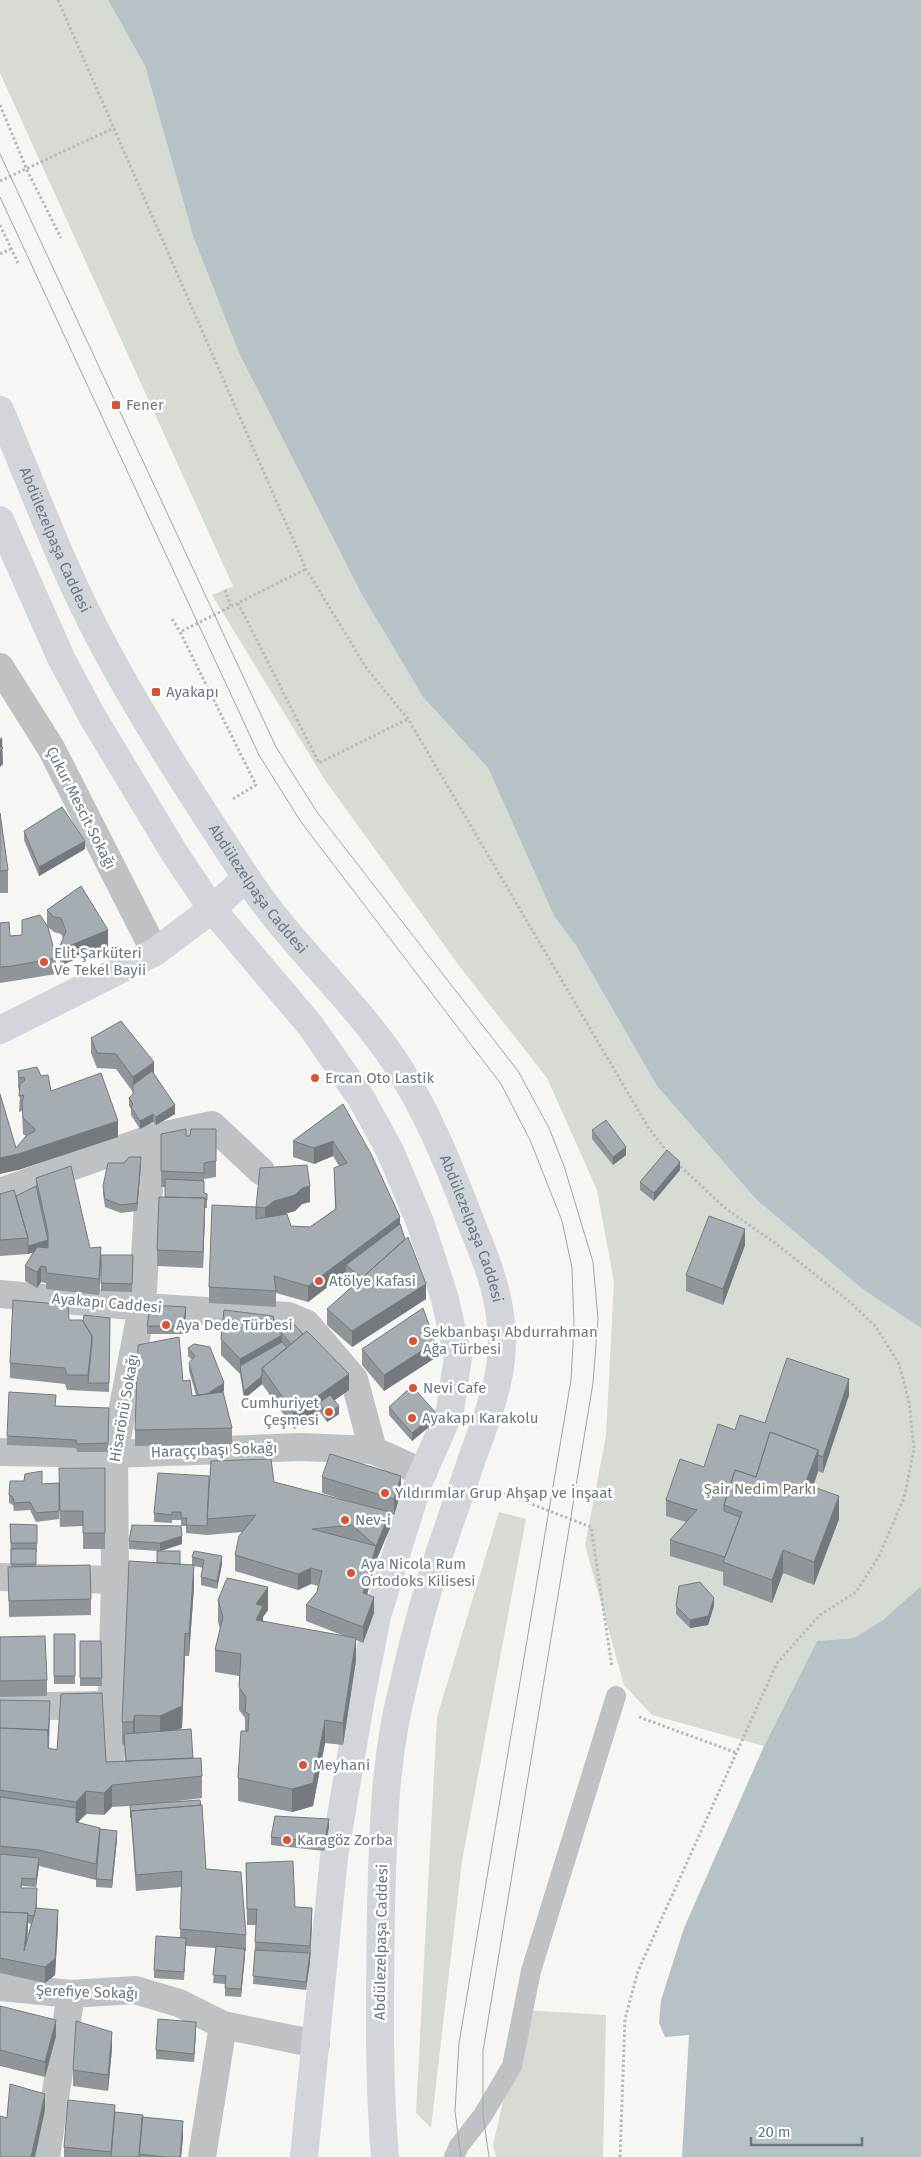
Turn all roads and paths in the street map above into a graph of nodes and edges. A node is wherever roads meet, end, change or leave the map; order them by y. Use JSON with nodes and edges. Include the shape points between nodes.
{"nodes":[{"id":1,"x":58,"y":0,"type":"edge"},
{"id":2,"x":0,"y":105,"type":"edge"},
{"id":3,"x":114,"y":128,"type":"junction"},
{"id":4,"x":27,"y":170,"type":"junction"},
{"id":5,"x":0,"y":181,"type":"edge"},
{"id":6,"x":0,"y":225,"type":"edge"},
{"id":7,"x":61,"y":238,"type":"dead end"},
{"id":8,"x":11,"y":249,"type":"junction"},
{"id":9,"x":0,"y":254,"type":"edge"},
{"id":10,"x":18,"y":263,"type":"dead end"},
{"id":11,"x":0,"y":410,"type":"edge"},
{"id":12,"x":0,"y":520,"type":"edge"},
{"id":13,"x":306,"y":569,"type":"junction"},
{"id":14,"x":225,"y":590,"type":"dead end"},
{"id":15,"x":238,"y":603,"type":"junction"},
{"id":16,"x":231,"y":606,"type":"junction"},
{"id":17,"x":172,"y":619,"type":"dead end"},
{"id":18,"x":180,"y":632,"type":"junction"},
{"id":19,"x":0,"y":667,"type":"edge"},
{"id":20,"x":408,"y":719,"type":"junction"},
{"id":21,"x":206,"y":816,"type":"junction"},
{"id":22,"x":246,"y":878,"type":"junction"},
{"id":23,"x":212,"y":909,"type":"junction"},
{"id":24,"x":155,"y":952,"type":"junction"},
{"id":25,"x":0,"y":1030,"type":"edge"},
{"id":26,"x":152,"y":1138,"type":"junction"},
{"id":27,"x":670,"y":1155,"type":"edge"},
{"id":28,"x":676,"y":1162,"type":"edge"},
{"id":29,"x":261,"y":1171,"type":"edge"},
{"id":30,"x":0,"y":1192,"type":"edge"},
{"id":31,"x":0,"y":1294,"type":"edge"},
{"id":32,"x":142,"y":1307,"type":"junction"},
{"id":33,"x":373,"y":1450,"type":"junction"},
{"id":34,"x":0,"y":1452,"type":"edge"},
{"id":35,"x":114,"y":1454,"type":"junction"},
{"id":36,"x":422,"y":1473,"type":"junction"},
{"id":37,"x":465,"y":1479,"type":"junction"},
{"id":38,"x":0,"y":1577,"type":"edge"},
{"id":39,"x":115,"y":1580,"type":"junction"},
{"id":40,"x":616,"y":1696,"type":"junction"},
{"id":41,"x":112,"y":1705,"type":"junction"},
{"id":42,"x":0,"y":1707,"type":"edge"},
{"id":43,"x":737,"y":1753,"type":"junction"},
{"id":44,"x":110,"y":1769,"type":"edge"},
{"id":45,"x":0,"y":1987,"type":"edge"},
{"id":46,"x":71,"y":1994,"type":"junction"},
{"id":47,"x":223,"y":2025,"type":"junction"},
{"id":48,"x":316,"y":2044,"type":"junction"},
{"id":49,"x":46,"y":2157,"type":"edge"},
{"id":50,"x":202,"y":2157,"type":"edge"},
{"id":51,"x":304,"y":2157,"type":"edge"},
{"id":52,"x":385,"y":2157,"type":"edge"},
{"id":53,"x":454,"y":2157,"type":"edge"},
{"id":54,"x":620,"y":2157,"type":"edge"}],
"edges":[{"from":1,"to":3,"type":"path"},
{"from":2,"to":4,"type":"path"},
{"from":3,"to":4,"type":"path"},
{"from":3,"to":13,"type":"path"},
{"from":4,"to":5,"type":"path"},
{"from":4,"to":7,"type":"path"},
{"from":6,"to":8,"type":"path"},
{"from":8,"to":9,"type":"path"},
{"from":8,"to":10,"type":"path"},
{"from":11,"to":21,"type":"main road","name":"Abdülezelpaşa Caddesi","via":[[94,626]]},
{"from":12,"to":23,"type":"main road","via":[[61,658],[92,716]]},
{"from":13,"to":15,"type":"path"},
{"from":13,"to":20,"type":"path","via":[[367,669]]},
{"from":14,"to":16,"type":"path"},
{"from":15,"to":16,"type":"path"},
{"from":15,"to":20,"type":"path","via":[[319,763]]},
{"from":16,"to":18,"type":"path"},
{"from":17,"to":18,"type":"path"},
{"from":18,"to":21,"type":"path","via":[[256,785]]},
{"from":19,"to":24,"type":"street","name":"Çukur Mescit Sokağı","via":[[51,748]]},
{"from":20,"to":27,"type":"path","via":[[648,1127]]},
{"from":21,"to":22,"type":"main road","name":"Abdülezelpaşa Caddesi"},
{"from":22,"to":23,"type":"main road"},
{"from":22,"to":37,"type":"main road","name":"Abdülezelpaşa Caddesi","via":[[392,1058],[420,1104],[458,1186],[489,1268],[501,1319],[503,1354],[498,1389]]},
{"from":23,"to":24,"type":"main road"},
{"from":23,"to":36,"type":"main road","via":[[310,1025],[361,1098],[390,1150],[420,1222],[445,1299],[458,1357],[450,1411]]},
{"from":24,"to":25,"type":"main road"},
{"from":26,"to":29,"type":"street","via":[[212,1125]]},
{"from":26,"to":30,"type":"street"},
{"from":26,"to":32,"type":"street","name":"Hisarönü Sokağı"},
{"from":28,"to":43,"type":"path","via":[[725,1208],[820,1278],[876,1327],[898,1364],[909,1402],[914,1450],[904,1498],[879,1556],[856,1592],[820,1615],[777,1663]]},
{"from":31,"to":32,"type":"street","name":"Ayakapı Caddesi"},
{"from":32,"to":33,"type":"street","name":"Ayakapı Caddesi","via":[[288,1316],[307,1324],[354,1379]]},
{"from":32,"to":35,"type":"street","name":"Hisarönü Sokağı"},
{"from":33,"to":35,"type":"street","name":"Haraççıbaşı Sokağı","via":[[292,1447]]},
{"from":33,"to":36,"type":"street","name":"Haraççıbaşı Sokağı"},
{"from":34,"to":35,"type":"street","name":"Haraççıbaşı Sokağı"},
{"from":35,"to":39,"type":"street","name":"Hisarönü Sokağı"},
{"from":36,"to":48,"type":"main road","via":[[377,1616],[361,1698],[334,1857]]},
{"from":37,"to":40,"type":"path","via":[[590,1527]]},
{"from":37,"to":52,"type":"main road","name":"Abdülezelpaşa Caddesi","via":[[419,1622],[400,1696],[389,1762],[383,1838],[379,2019]]},
{"from":38,"to":39,"type":"street"},
{"from":39,"to":41,"type":"street","name":"Hisarönü Sokağı"},
{"from":40,"to":43,"type":"path","via":[[629,1711],[643,1719]]},
{"from":40,"to":53,"type":"lane","via":[[532,1971],[512,2066]]},
{"from":41,"to":42,"type":"street"},
{"from":41,"to":44,"type":"street","name":"Hisarönü Sokağı"},
{"from":43,"to":54,"type":"path","via":[[638,1971],[625,2019]]},
{"from":45,"to":46,"type":"street","name":"Şerefiye Sokağı"},
{"from":46,"to":47,"type":"street","name":"Şerefiye Sokağı","via":[[135,1990],[179,2003]]},
{"from":46,"to":49,"type":"street"},
{"from":47,"to":48,"type":"street","name":"Şerefiye Sokağı"},
{"from":47,"to":50,"type":"street"},
{"from":48,"to":51,"type":"main road"}]}
